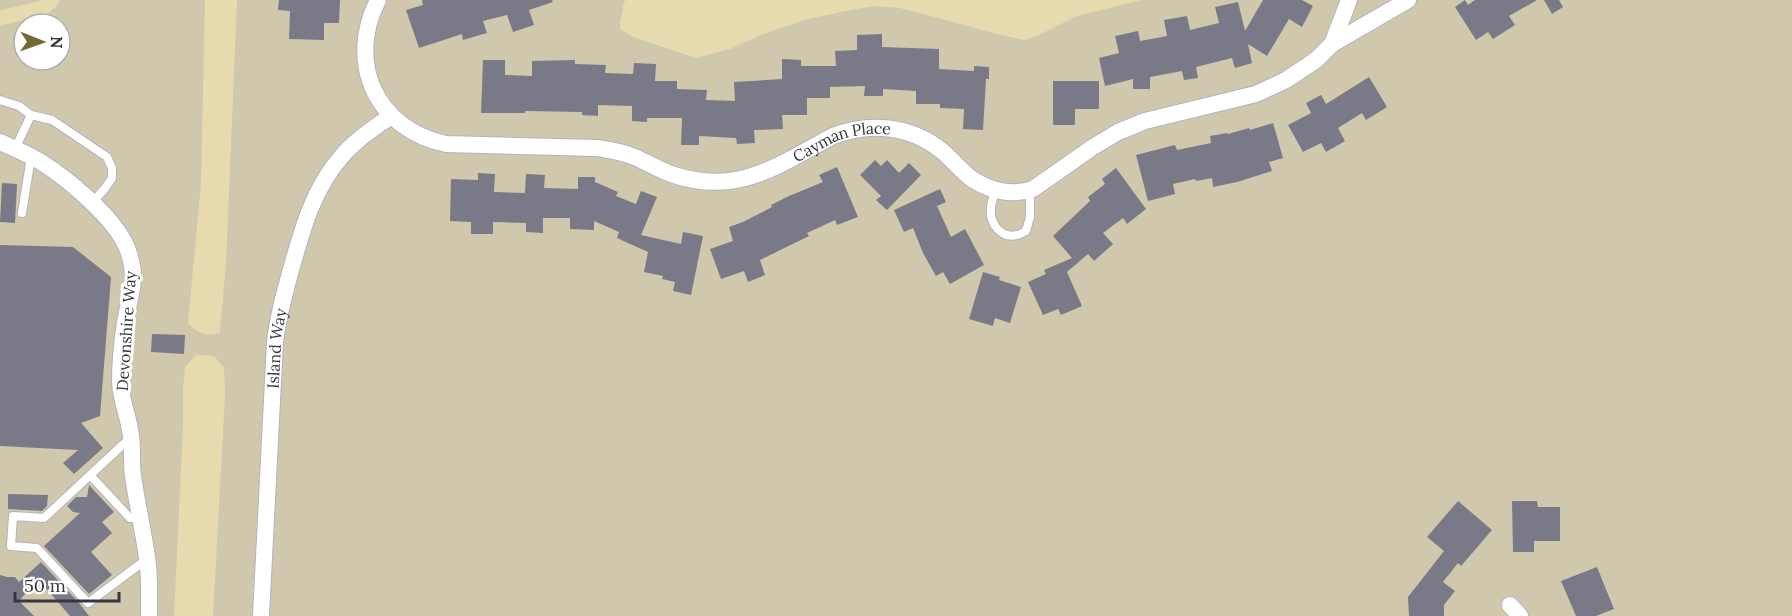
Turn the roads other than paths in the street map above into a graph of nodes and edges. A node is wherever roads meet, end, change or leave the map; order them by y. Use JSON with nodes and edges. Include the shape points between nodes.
{"nodes":[{"id":1,"x":378,"y":0,"type":"edge"},
{"id":2,"x":1349,"y":0,"type":"edge"},
{"id":3,"x":1406,"y":0,"type":"edge"},
{"id":4,"x":1332,"y":44,"type":"junction"},
{"id":5,"x":0,"y":100,"type":"edge"},
{"id":6,"x":32,"y":115,"type":"junction"},
{"id":7,"x":391,"y":116,"type":"junction"},
{"id":8,"x":7,"y":145,"type":"edge"},
{"id":9,"x":31,"y":157,"type":"junction"},
{"id":10,"x":996,"y":190,"type":"junction"},
{"id":11,"x":1030,"y":190,"type":"junction"},
{"id":12,"x":92,"y":203,"type":"junction"},
{"id":13,"x":22,"y":213,"type":"dead end"},
{"id":14,"x":132,"y":436,"type":"junction"},
{"id":15,"x":90,"y":475,"type":"junction"},
{"id":16,"x":139,"y":518,"type":"junction"},
{"id":17,"x":147,"y":559,"type":"junction"},
{"id":18,"x":149,"y":616,"type":"edge"},
{"id":19,"x":261,"y":616,"type":"edge"}],
"edges":[{"from":1,"to":7,"type":"street","name":"Cayman Place","via":[[365,44],[366,67],[377,99]]},
{"from":2,"to":4,"type":"street"},
{"from":3,"to":4,"type":"street"},
{"from":4,"to":11,"type":"street","via":[[1316,60],[1266,90],[1145,120],[1118,132]]},
{"from":5,"to":6,"type":"lane"},
{"from":6,"to":8,"type":"lane"},
{"from":6,"to":12,"type":"lane","via":[[52,120],[107,157],[112,178]]},
{"from":7,"to":10,"type":"street","name":"Cayman Place","via":[[415,134],[446,144],[597,148],[617,151],[675,175],[720,182],[752,177],[844,132],[890,128],[923,139],[943,151],[972,179]]},
{"from":7,"to":19,"type":"street","name":"Island Way","via":[[359,139],[327,175],[306,219],[282,302],[275,342]]},
{"from":8,"to":9,"type":"street","name":"Devonshire Way"},
{"from":9,"to":12,"type":"street","name":"Devonshire Way"},
{"from":9,"to":13,"type":"lane"},
{"from":10,"to":11,"type":"street","name":"Cayman Place"},
{"from":10,"to":11,"type":"lane","via":[[991,219],[996,229],[1017,235],[1026,231]]},
{"from":12,"to":14,"type":"street","name":"Devonshire Way","via":[[115,227],[132,267],[120,383]]},
{"from":14,"to":15,"type":"lane"},
{"from":14,"to":16,"type":"street","name":"Devonshire Way","via":[[132,473]]},
{"from":15,"to":16,"type":"lane","via":[[130,518]]},
{"from":15,"to":17,"type":"lane","via":[[44,518],[13,516],[11,546],[38,548],[88,603]]},
{"from":16,"to":17,"type":"street","name":"Devonshire Way"},
{"from":17,"to":18,"type":"street","name":"Devonshire Way"}]}
